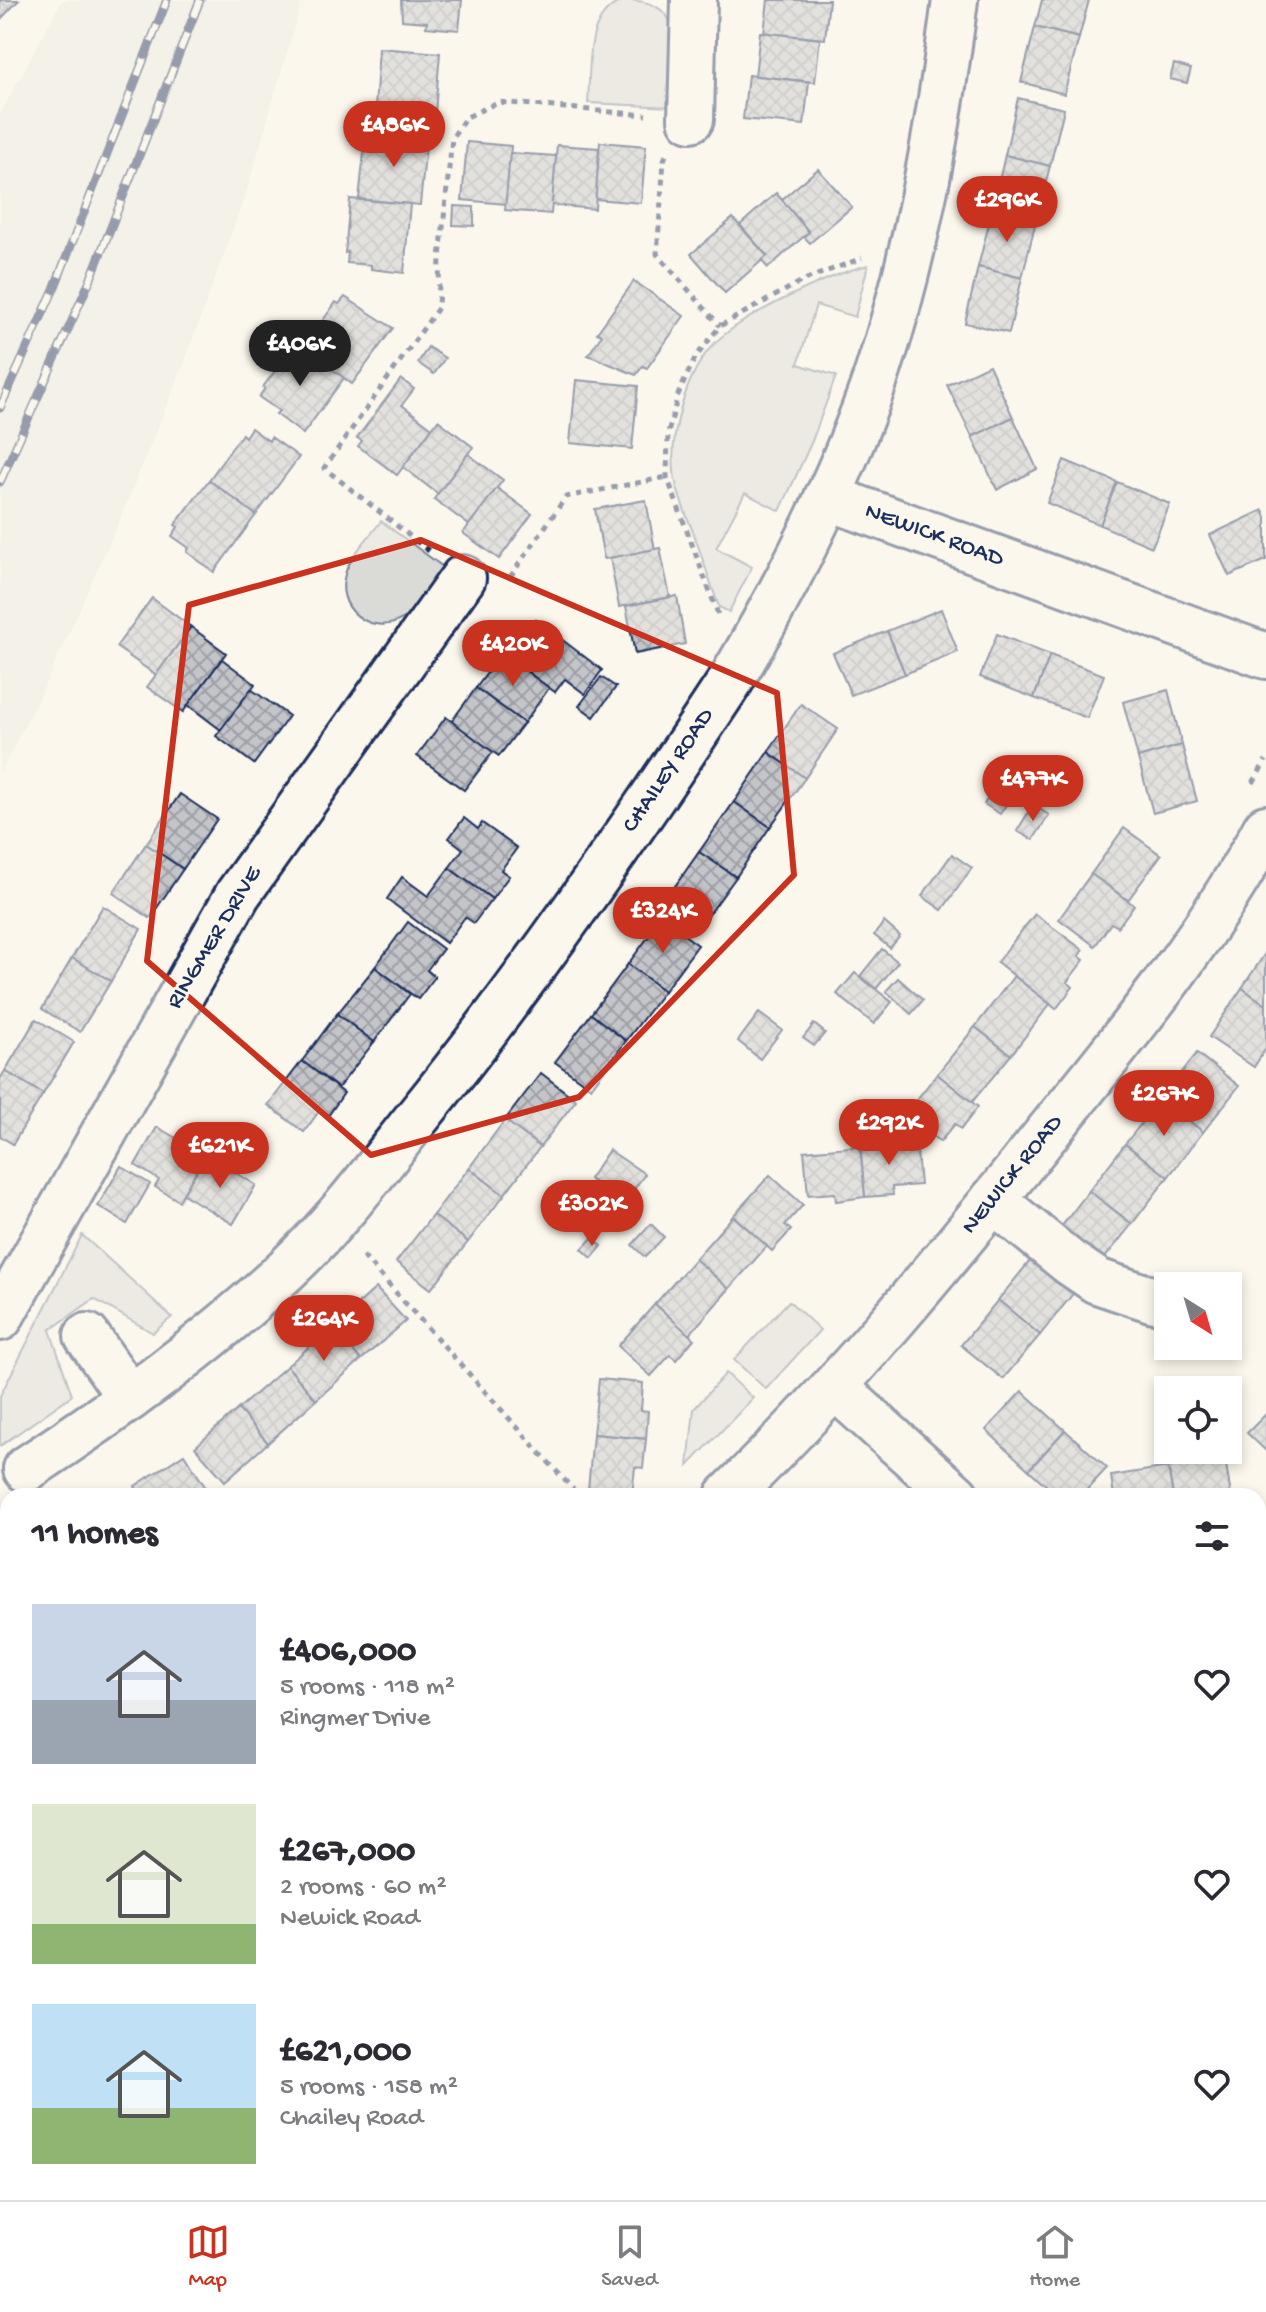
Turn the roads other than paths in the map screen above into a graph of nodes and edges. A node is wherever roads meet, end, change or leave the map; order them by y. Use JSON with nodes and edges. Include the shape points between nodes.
{"nodes":[{"id":1,"x":694,"y":0,"type":"edge"},
{"id":2,"x":955,"y":0,"type":"edge"},
{"id":3,"x":691,"y":119,"type":"road end"},
{"id":4,"x":827,"y":497,"type":"junction"},
{"id":5,"x":463,"y":578,"type":"road end"},
{"id":6,"x":1266,"y":656,"type":"edge"},
{"id":7,"x":1266,"y":828,"type":"edge"},
{"id":8,"x":993,"y":1200,"type":"junction"},
{"id":9,"x":1154,"y":1300,"type":"dead end"},
{"id":10,"x":0,"y":1318,"type":"edge"},
{"id":11,"x":87,"y":1336,"type":"dead end"},
{"id":12,"x":835,"y":1387,"type":"junction"},
{"id":13,"x":130,"y":1398,"type":"junction"},
{"id":14,"x":26,"y":1469,"type":"dead end"},
{"id":15,"x":736,"y":1488,"type":"edge"},
{"id":16,"x":947,"y":1488,"type":"edge"}],
"edges":[{"from":1,"to":3,"type":"street"},
{"from":2,"to":4,"type":"street","name":"CHAILEY ROAD","via":[[944,88],[910,261],[876,375]]},
{"from":4,"to":6,"type":"street","name":"NEWICK ROAD"},
{"from":4,"to":13,"type":"street","name":"CHAILEY ROAD","via":[[731,680],[531,969],[443,1085],[291,1265]]},
{"from":5,"to":10,"type":"street","name":"RINGMER DRIVE","via":[[238,894]]},
{"from":7,"to":8,"type":"street","name":"NEWICK ROAD","via":[[1200,934],[1127,1034]]},
{"from":8,"to":9,"type":"street","via":[[1097,1281]]},
{"from":8,"to":12,"type":"street","name":"NEWICK ROAD"},
{"from":11,"to":13,"type":"street"},
{"from":12,"to":15,"type":"street","name":"NEWICK ROAD"},
{"from":12,"to":16,"type":"street"},
{"from":13,"to":14,"type":"street","name":"CHAILEY ROAD"}]}
